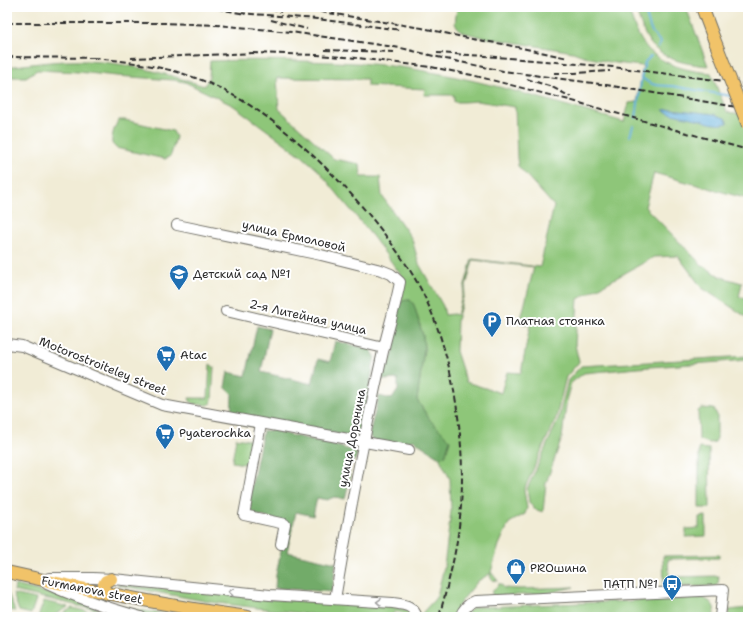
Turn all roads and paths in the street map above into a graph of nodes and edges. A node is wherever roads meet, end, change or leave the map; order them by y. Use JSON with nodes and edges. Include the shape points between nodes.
{"nodes":[{"id":1,"x":702,"y":7,"type":"edge"},
{"id":2,"x":748,"y":125,"type":"edge"},
{"id":3,"x":178,"y":225,"type":"dead end"},
{"id":4,"x":400,"y":282,"type":"joint"},
{"id":5,"x":226,"y":311,"type":"dead end"},
{"id":6,"x":7,"y":344,"type":"edge"},
{"id":7,"x":384,"y":348,"type":"junction"},
{"id":8,"x":261,"y":424,"type":"junction"},
{"id":9,"x":364,"y":442,"type":"junction"},
{"id":10,"x":409,"y":450,"type":"dead end"},
{"id":11,"x":281,"y":544,"type":"dead end"},
{"id":12,"x":7,"y":572,"type":"edge"},
{"id":13,"x":38,"y":579,"type":"junction"},
{"id":14,"x":111,"y":579,"type":"junction"},
{"id":15,"x":107,"y":594,"type":"junction"},
{"id":16,"x":335,"y":599,"type":"junction"},
{"id":17,"x":103,"y":606,"type":"junction"},
{"id":18,"x":416,"y":614,"type":"edge"},
{"id":19,"x":141,"y":617,"type":"edge"},
{"id":20,"x":248,"y":617,"type":"edge"},
{"id":21,"x":460,"y":617,"type":"edge"},
{"id":22,"x":720,"y":617,"type":"edge"}],
"edges":[{"from":1,"to":2,"type":"main road","bridge":true},
{"from":3,"to":4,"type":"street","name":"улица Ермоловой","via":[[381,270]]},
{"from":4,"to":7,"type":"street","name":"улица Доронина"},
{"from":5,"to":7,"type":"street","name":"2-я Литейная улица"},
{"from":6,"to":8,"type":"street","name":"Motorostroiteley street","via":[[22,346],[162,405]]},
{"from":7,"to":9,"type":"street","name":"улица Доронина"},
{"from":8,"to":9,"type":"street","name":"Motorostroiteley street"},
{"from":8,"to":11,"type":"street","via":[[244,515],[285,524]]},
{"from":9,"to":10,"type":"street","name":"Motorostroiteley street"},
{"from":9,"to":16,"type":"street","name":"улица Доронина"},
{"from":12,"to":13,"type":"main road","name":"Furmanova street"},
{"from":13,"to":14,"type":"street"},
{"from":13,"to":15,"type":"main road","name":"Furmanova street"},
{"from":13,"to":17,"type":"street","via":[[83,600]]},
{"from":14,"to":15,"type":"main road","via":[[103,585]]},
{"from":16,"to":14,"type":"street","one_way":true,"via":[[254,594]]},
{"from":15,"to":17,"type":"street","via":[[102,595],[100,599]]},
{"from":15,"to":20,"type":"main road","name":"Furmanova street"},
{"from":18,"to":16,"type":"street","one_way":true,"via":[[412,608],[405,605]]},
{"from":17,"to":19,"type":"street"},
{"from":21,"to":22,"type":"street","via":[[464,608],[475,601],[724,590]]}]}
